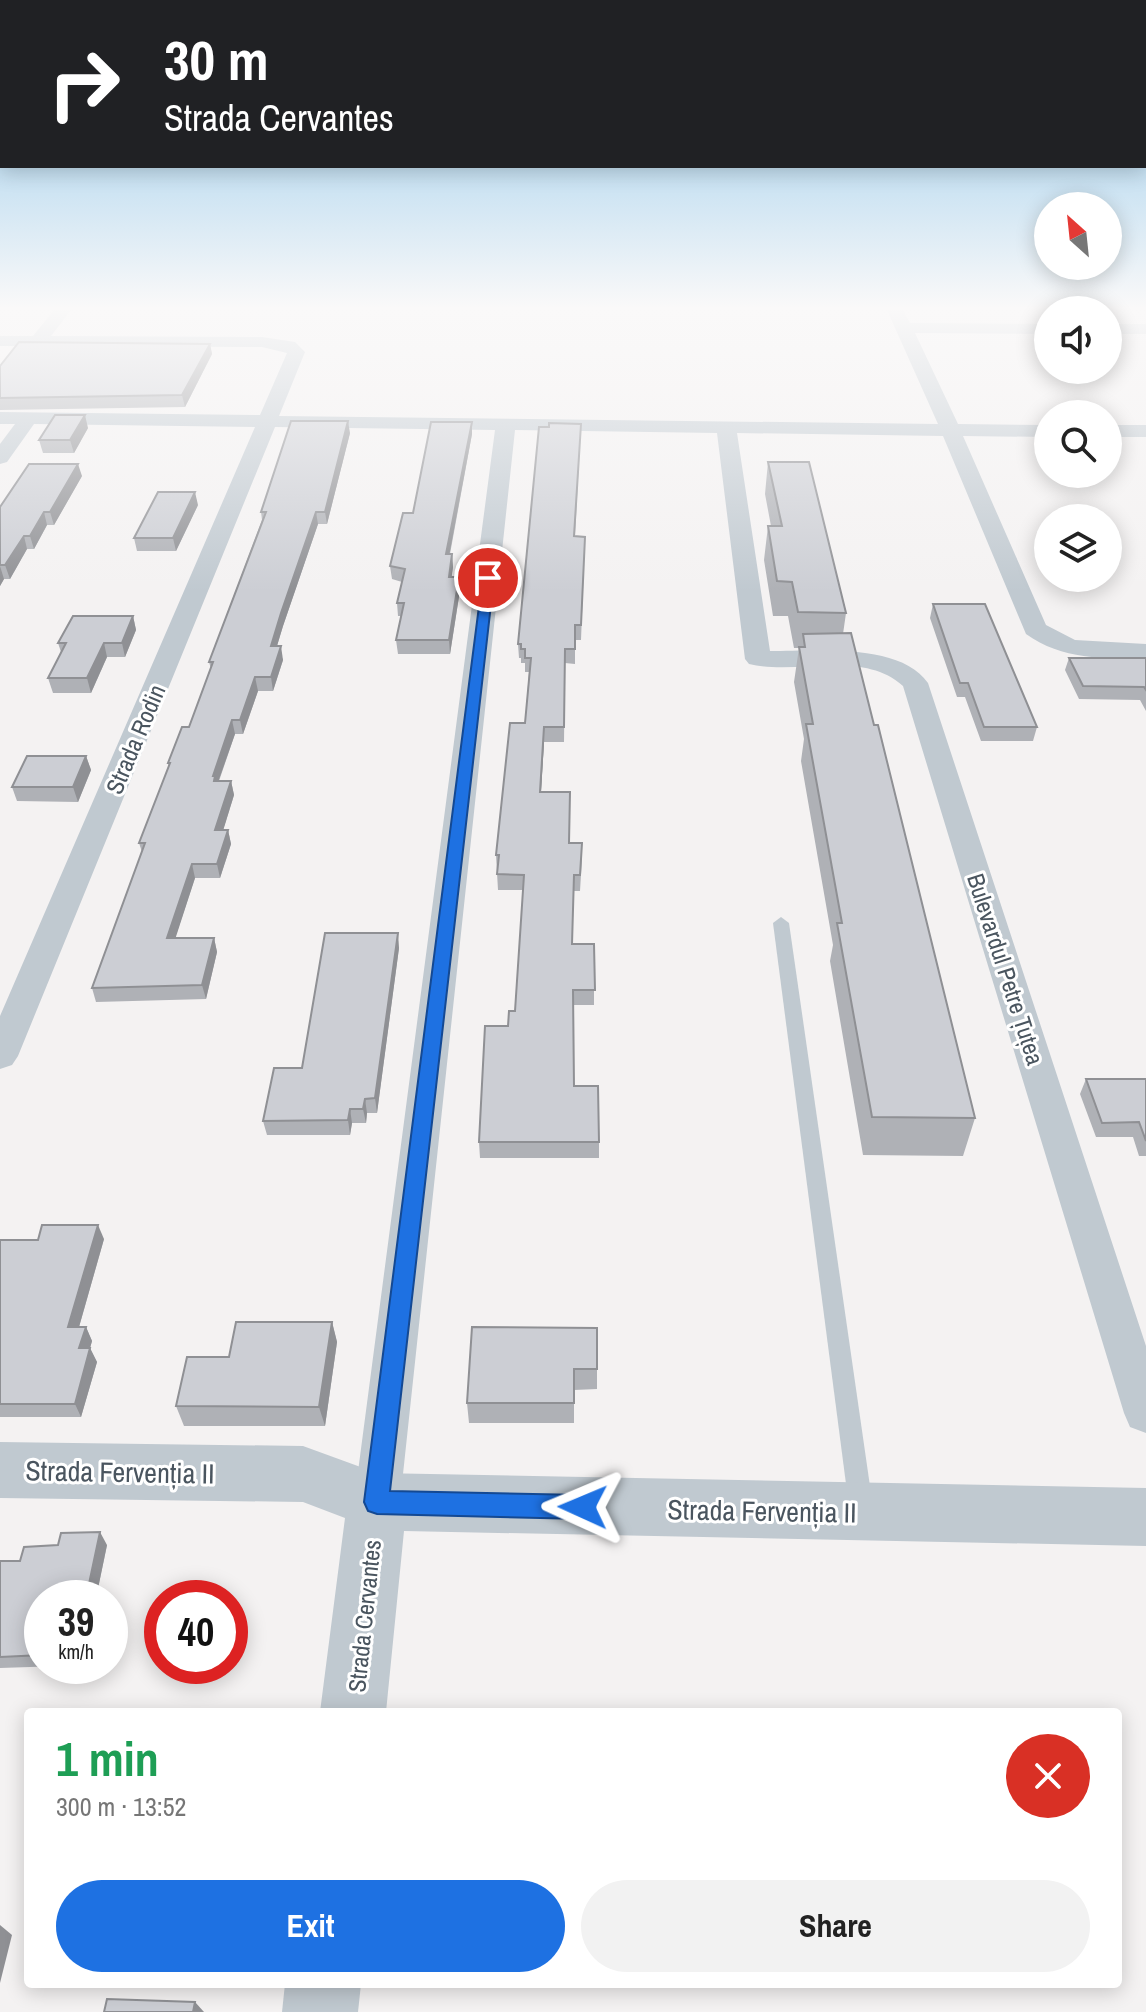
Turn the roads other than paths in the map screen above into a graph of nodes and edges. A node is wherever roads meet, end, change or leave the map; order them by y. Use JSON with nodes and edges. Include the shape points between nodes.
{"nodes":[{"id":1,"x":275,"y":404,"type":"edge"},
{"id":2,"x":939,"y":404,"type":"edge"},
{"id":3,"x":0,"y":418,"type":"edge"},
{"id":4,"x":29,"y":418,"type":"junction"},
{"id":5,"x":268,"y":420,"type":"junction"},
{"id":6,"x":506,"y":424,"type":"junction"},
{"id":7,"x":726,"y":427,"type":"junction"},
{"id":8,"x":951,"y":430,"type":"junction"},
{"id":9,"x":1034,"y":431,"type":"edge"},
{"id":10,"x":1122,"y":431,"type":"edge"},
{"id":11,"x":1146,"y":431,"type":"edge"},
{"id":12,"x":0,"y":458,"type":"edge"},
{"id":13,"x":1146,"y":652,"type":"edge"},
{"id":14,"x":781,"y":923,"type":"dead end"},
{"id":15,"x":0,"y":1056,"type":"edge"},
{"id":16,"x":1146,"y":1413,"type":"edge"},
{"id":17,"x":0,"y":1470,"type":"edge"},
{"id":18,"x":377,"y":1502,"type":"junction"},
{"id":19,"x":862,"y":1514,"type":"junction"},
{"id":20,"x":1146,"y":1517,"type":"edge"},
{"id":21,"x":353,"y":1708,"type":"edge"},
{"id":22,"x":323,"y":1988,"type":"edge"},
{"id":23,"x":320,"y":2012,"type":"edge"}],
"edges":[{"from":1,"to":5,"type":"street","name":"Strada Rodin"},
{"from":2,"to":8,"type":"street"},
{"from":3,"to":4,"type":"street"},
{"from":4,"to":5,"type":"street"},
{"from":4,"to":12,"type":"street"},
{"from":5,"to":6,"type":"street"},
{"from":5,"to":15,"type":"street","name":"Strada Rodin"},
{"from":6,"to":7,"type":"street"},
{"from":6,"to":18,"type":"street","name":"Strada Cervantes"},
{"from":7,"to":8,"type":"street"},
{"from":7,"to":16,"type":"street","name":"Bulevardul Petre Țuțea","via":[[758,659],[878,661],[908,673],[915,683]]},
{"from":8,"to":9,"type":"street"},
{"from":8,"to":13,"type":"street","via":[[1035,629],[1048,640],[1073,648]]},
{"from":10,"to":11,"type":"street"},
{"from":14,"to":19,"type":"lane"},
{"from":17,"to":18,"type":"street","name":"Strada Fervenția II","via":[[303,1474]]},
{"from":18,"to":19,"type":"street","name":"Strada Fervenția II"},
{"from":18,"to":21,"type":"street","name":"Strada Cervantes"},
{"from":19,"to":20,"type":"street","name":"Strada Fervenția II"},
{"from":22,"to":23,"type":"street"}]}
